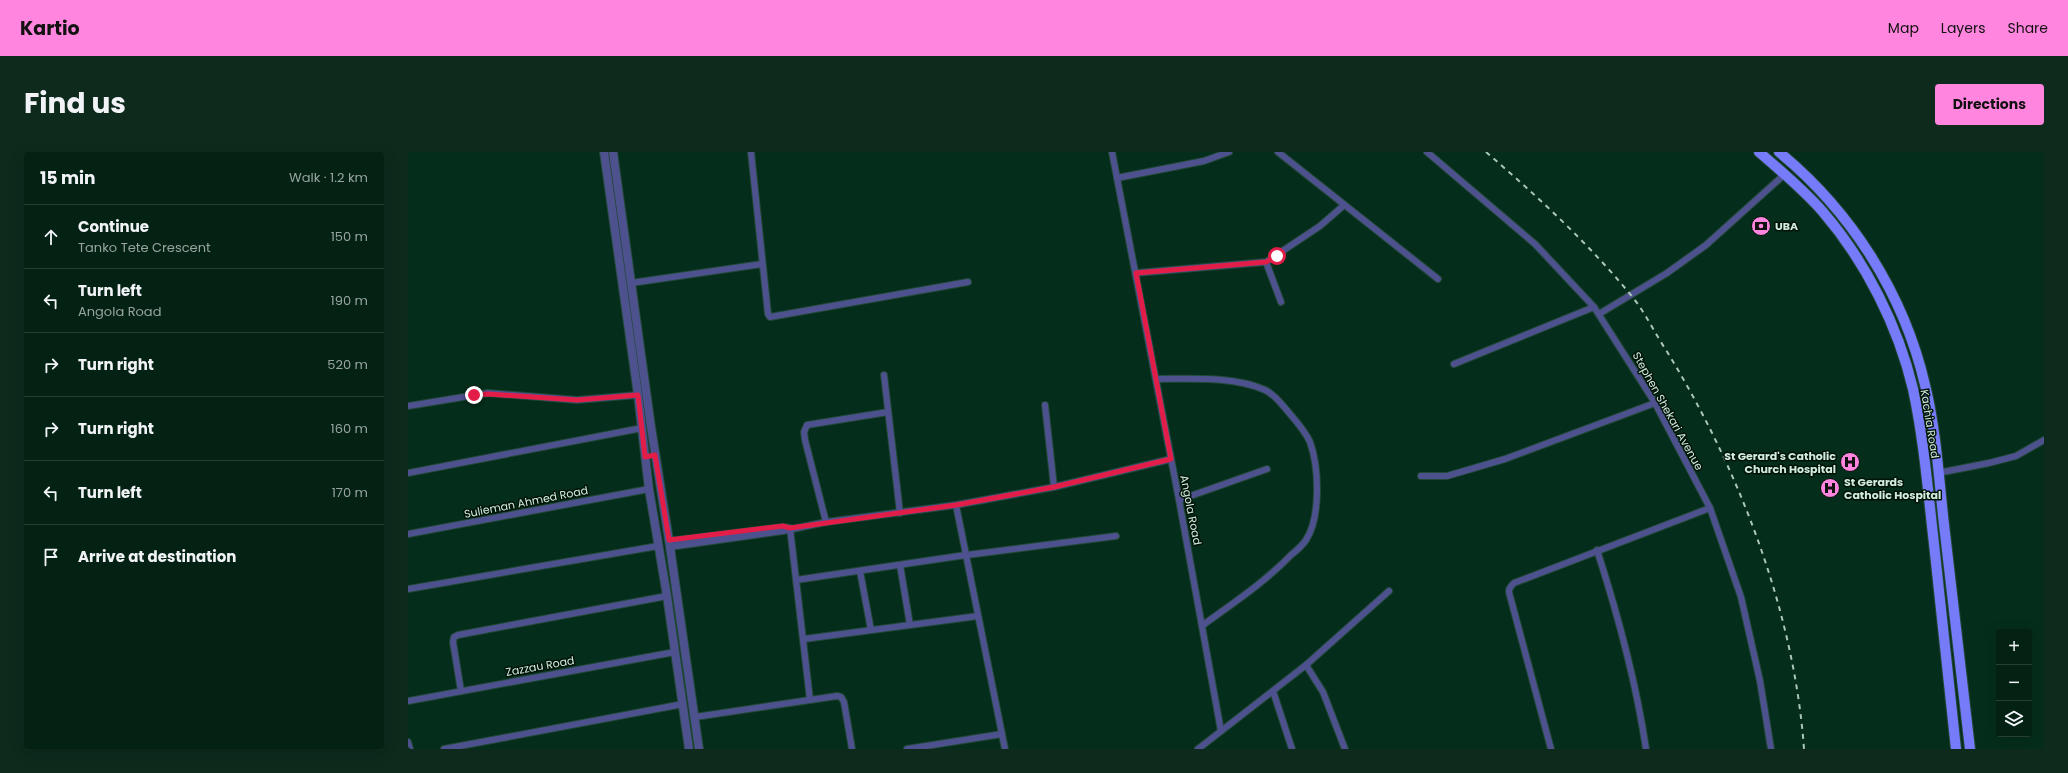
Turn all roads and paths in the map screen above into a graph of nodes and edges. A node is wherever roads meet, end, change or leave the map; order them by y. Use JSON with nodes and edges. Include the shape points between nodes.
{"nodes":[{"id":1,"x":604,"y":152,"type":"edge"},
{"id":2,"x":613,"y":152,"type":"edge"},
{"id":3,"x":751,"y":152,"type":"edge"},
{"id":4,"x":1112,"y":152,"type":"edge"},
{"id":5,"x":1229,"y":152,"type":"edge"},
{"id":6,"x":1278,"y":152,"type":"edge"},
{"id":7,"x":1427,"y":152,"type":"edge"},
{"id":8,"x":1759,"y":152,"type":"edge"},
{"id":9,"x":1780,"y":152,"type":"edge"},
{"id":10,"x":1785,"y":174,"type":"junction"},
{"id":11,"x":1116,"y":178,"type":"junction"},
{"id":12,"x":1343,"y":206,"type":"junction"},
{"id":13,"x":1266,"y":262,"type":"junction"},
{"id":14,"x":762,"y":264,"type":"junction"},
{"id":15,"x":1136,"y":273,"type":"junction"},
{"id":16,"x":1438,"y":279,"type":"dead end"},
{"id":17,"x":968,"y":282,"type":"dead end"},
{"id":18,"x":631,"y":283,"type":"junction"},
{"id":19,"x":1281,"y":302,"type":"dead end"},
{"id":20,"x":1594,"y":307,"type":"junction"},
{"id":21,"x":1600,"y":314,"type":"junction"},
{"id":22,"x":1454,"y":364,"type":"dead end"},
{"id":23,"x":884,"y":375,"type":"dead end"},
{"id":24,"x":1156,"y":379,"type":"junction"},
{"id":25,"x":638,"y":395,"type":"junction"},
{"id":26,"x":1655,"y":404,"type":"junction"},
{"id":27,"x":1046,"y":405,"type":"dead end"},
{"id":28,"x":408,"y":406,"type":"edge"},
{"id":29,"x":888,"y":412,"type":"junction"},
{"id":30,"x":642,"y":428,"type":"junction"},
{"id":31,"x":2044,"y":440,"type":"edge"},
{"id":32,"x":655,"y":455,"type":"junction"},
{"id":33,"x":645,"y":457,"type":"junction"},
{"id":34,"x":1171,"y":459,"type":"junction"},
{"id":35,"x":1268,"y":469,"type":"dead end"},
{"id":36,"x":408,"y":473,"type":"edge"},
{"id":37,"x":1938,"y":473,"type":"junction"},
{"id":38,"x":1421,"y":476,"type":"dead end"},
{"id":39,"x":1054,"y":487,"type":"junction"},
{"id":40,"x":649,"y":489,"type":"junction"},
{"id":41,"x":1180,"y":500,"type":"junction"},
{"id":42,"x":956,"y":505,"type":"junction"},
{"id":43,"x":1710,"y":508,"type":"junction"},
{"id":44,"x":900,"y":513,"type":"junction"},
{"id":45,"x":826,"y":522,"type":"junction"},
{"id":46,"x":790,"y":528,"type":"junction"},
{"id":47,"x":408,"y":534,"type":"edge"},
{"id":48,"x":1116,"y":536,"type":"dead end"},
{"id":49,"x":670,"y":544,"type":"junction"},
{"id":50,"x":658,"y":546,"type":"junction"},
{"id":51,"x":1597,"y":550,"type":"junction"},
{"id":52,"x":966,"y":555,"type":"junction"},
{"id":53,"x":900,"y":565,"type":"junction"},
{"id":54,"x":860,"y":571,"type":"junction"},
{"id":55,"x":796,"y":580,"type":"junction"},
{"id":56,"x":408,"y":589,"type":"edge"},
{"id":57,"x":1388,"y":591,"type":"dead end"},
{"id":58,"x":667,"y":596,"type":"junction"},
{"id":59,"x":978,"y":616,"type":"junction"},
{"id":60,"x":910,"y":625,"type":"junction"},
{"id":61,"x":1203,"y":625,"type":"junction"},
{"id":62,"x":871,"y":630,"type":"junction"},
{"id":63,"x":804,"y":639,"type":"junction"},
{"id":64,"x":675,"y":652,"type":"junction"},
{"id":65,"x":1306,"y":665,"type":"junction"},
{"id":66,"x":461,"y":691,"type":"junction"},
{"id":67,"x":1273,"y":691,"type":"junction"},
{"id":68,"x":810,"y":700,"type":"junction"},
{"id":69,"x":408,"y":701,"type":"edge"},
{"id":70,"x":683,"y":704,"type":"junction"},
{"id":71,"x":695,"y":717,"type":"junction"},
{"id":72,"x":1221,"y":731,"type":"junction"},
{"id":73,"x":1002,"y":734,"type":"junction"},
{"id":74,"x":408,"y":742,"type":"edge"},
{"id":75,"x":410,"y":749,"type":"edge"},
{"id":76,"x":444,"y":749,"type":"edge"},
{"id":77,"x":689,"y":749,"type":"edge"},
{"id":78,"x":700,"y":749,"type":"edge"},
{"id":79,"x":852,"y":749,"type":"edge"},
{"id":80,"x":907,"y":749,"type":"edge"},
{"id":81,"x":1005,"y":749,"type":"edge"},
{"id":82,"x":1198,"y":749,"type":"edge"},
{"id":83,"x":1292,"y":749,"type":"edge"},
{"id":84,"x":1345,"y":749,"type":"edge"},
{"id":85,"x":1551,"y":749,"type":"edge"},
{"id":86,"x":1646,"y":749,"type":"edge"},
{"id":87,"x":1770,"y":749,"type":"edge"},
{"id":88,"x":1956,"y":749,"type":"edge"},
{"id":89,"x":1970,"y":749,"type":"edge"}],
"edges":[{"from":1,"to":25,"type":"street"},
{"from":2,"to":18,"type":"street"},
{"from":3,"to":14,"type":"street"},
{"from":4,"to":11,"type":"street","name":"Angola Road"},
{"from":5,"to":11,"type":"street","via":[[1204,161]]},
{"from":6,"to":12,"type":"street"},
{"from":7,"to":20,"type":"street","name":"Stephen Shekari Avenue","via":[[1535,244]]},
{"from":8,"to":10,"type":"main road","name":"Kachia Road"},
{"from":9,"to":37,"type":"main road","name":"Kachia Road","via":[[1834,204],[1874,260],[1889,287],[1910,337],[1925,385]]},
{"from":10,"to":21,"type":"street","via":[[1706,245],[1667,273]]},
{"from":10,"to":88,"type":"main road","name":"Kachia Road","via":[[1823,212],[1862,266],[1890,322],[1904,358],[1922,440]]},
{"from":11,"to":15,"type":"street","name":"Angola Road"},
{"from":12,"to":13,"type":"street","via":[[1320,226]]},
{"from":12,"to":16,"type":"street"},
{"from":13,"to":15,"type":"street"},
{"from":13,"to":19,"type":"street"},
{"from":14,"to":17,"type":"street","via":[[768,314],[773,318]]},
{"from":14,"to":18,"type":"street"},
{"from":15,"to":24,"type":"street","name":"Angola Road"},
{"from":18,"to":32,"type":"street"},
{"from":20,"to":21,"type":"street","name":"Stephen Shekari Avenue"},
{"from":20,"to":22,"type":"street"},
{"from":21,"to":26,"type":"street","name":"Stephen Shekari Avenue"},
{"from":23,"to":29,"type":"street"},
{"from":24,"to":34,"type":"street","name":"Angola Road"},
{"from":24,"to":61,"type":"street","via":[[1212,379],[1254,385],[1267,390],[1302,428],[1310,442],[1315,464],[1315,513],[1306,540],[1258,585]]},
{"from":25,"to":28,"type":"street","via":[[577,400],[488,394]]},
{"from":25,"to":30,"type":"street"},
{"from":26,"to":38,"type":"street","via":[[1505,459],[1447,476]]},
{"from":26,"to":43,"type":"street","name":"Stephen Shekari Avenue"},
{"from":27,"to":39,"type":"street"},
{"from":29,"to":44,"type":"street"},
{"from":29,"to":45,"type":"street","via":[[807,425],[804,432],[805,440]]},
{"from":30,"to":33,"type":"street"},
{"from":30,"to":36,"type":"street"},
{"from":31,"to":37,"type":"street","via":[[2016,456]]},
{"from":32,"to":33,"type":"street"},
{"from":32,"to":49,"type":"street"},
{"from":33,"to":40,"type":"street"},
{"from":34,"to":39,"type":"street"},
{"from":34,"to":41,"type":"street","name":"Angola Road"},
{"from":35,"to":41,"type":"street"},
{"from":37,"to":89,"type":"main road","name":"Kachia Road"},
{"from":39,"to":42,"type":"street"},
{"from":40,"to":47,"type":"street","name":"Sulieman Ahmed Road"},
{"from":40,"to":50,"type":"street"},
{"from":41,"to":61,"type":"street","name":"Angola Road"},
{"from":42,"to":44,"type":"street"},
{"from":42,"to":52,"type":"street"},
{"from":43,"to":51,"type":"street"},
{"from":43,"to":87,"type":"street","name":"Stephen Shekari Avenue","via":[[1741,597],[1760,681]]},
{"from":44,"to":45,"type":"street"},
{"from":45,"to":46,"type":"street"},
{"from":46,"to":49,"type":"street","via":[[784,531]]},
{"from":46,"to":55,"type":"street"},
{"from":48,"to":52,"type":"street"},
{"from":49,"to":71,"type":"street"},
{"from":50,"to":56,"type":"street"},
{"from":50,"to":58,"type":"street"},
{"from":51,"to":85,"type":"street","via":[[1514,583],[1508,590]]},
{"from":51,"to":86,"type":"street","via":[[1618,616],[1641,713]]},
{"from":52,"to":53,"type":"street"},
{"from":52,"to":59,"type":"street"},
{"from":53,"to":54,"type":"street"},
{"from":53,"to":60,"type":"street"},
{"from":54,"to":55,"type":"street"},
{"from":54,"to":62,"type":"street"},
{"from":55,"to":63,"type":"street"},
{"from":57,"to":65,"type":"street"},
{"from":58,"to":64,"type":"street"},
{"from":58,"to":66,"type":"street","via":[[458,635],[454,637],[453,642]]},
{"from":59,"to":60,"type":"street"},
{"from":59,"to":73,"type":"street"},
{"from":60,"to":62,"type":"street"},
{"from":61,"to":72,"type":"street","name":"Angola Road"},
{"from":62,"to":63,"type":"street"},
{"from":63,"to":68,"type":"street"},
{"from":64,"to":66,"type":"street","name":"Zazzau Road"},
{"from":64,"to":70,"type":"street"},
{"from":65,"to":67,"type":"street"},
{"from":65,"to":84,"type":"street","via":[[1323,692]]},
{"from":66,"to":69,"type":"street","name":"Zazzau Road"},
{"from":67,"to":72,"type":"street"},
{"from":67,"to":83,"type":"street"},
{"from":68,"to":71,"type":"street"},
{"from":68,"to":79,"type":"street","via":[[841,697]]},
{"from":70,"to":76,"type":"street"},
{"from":70,"to":77,"type":"street"},
{"from":71,"to":78,"type":"street"},
{"from":72,"to":82,"type":"street"},
{"from":73,"to":80,"type":"street"},
{"from":73,"to":81,"type":"street"},
{"from":74,"to":75,"type":"street"}]}
